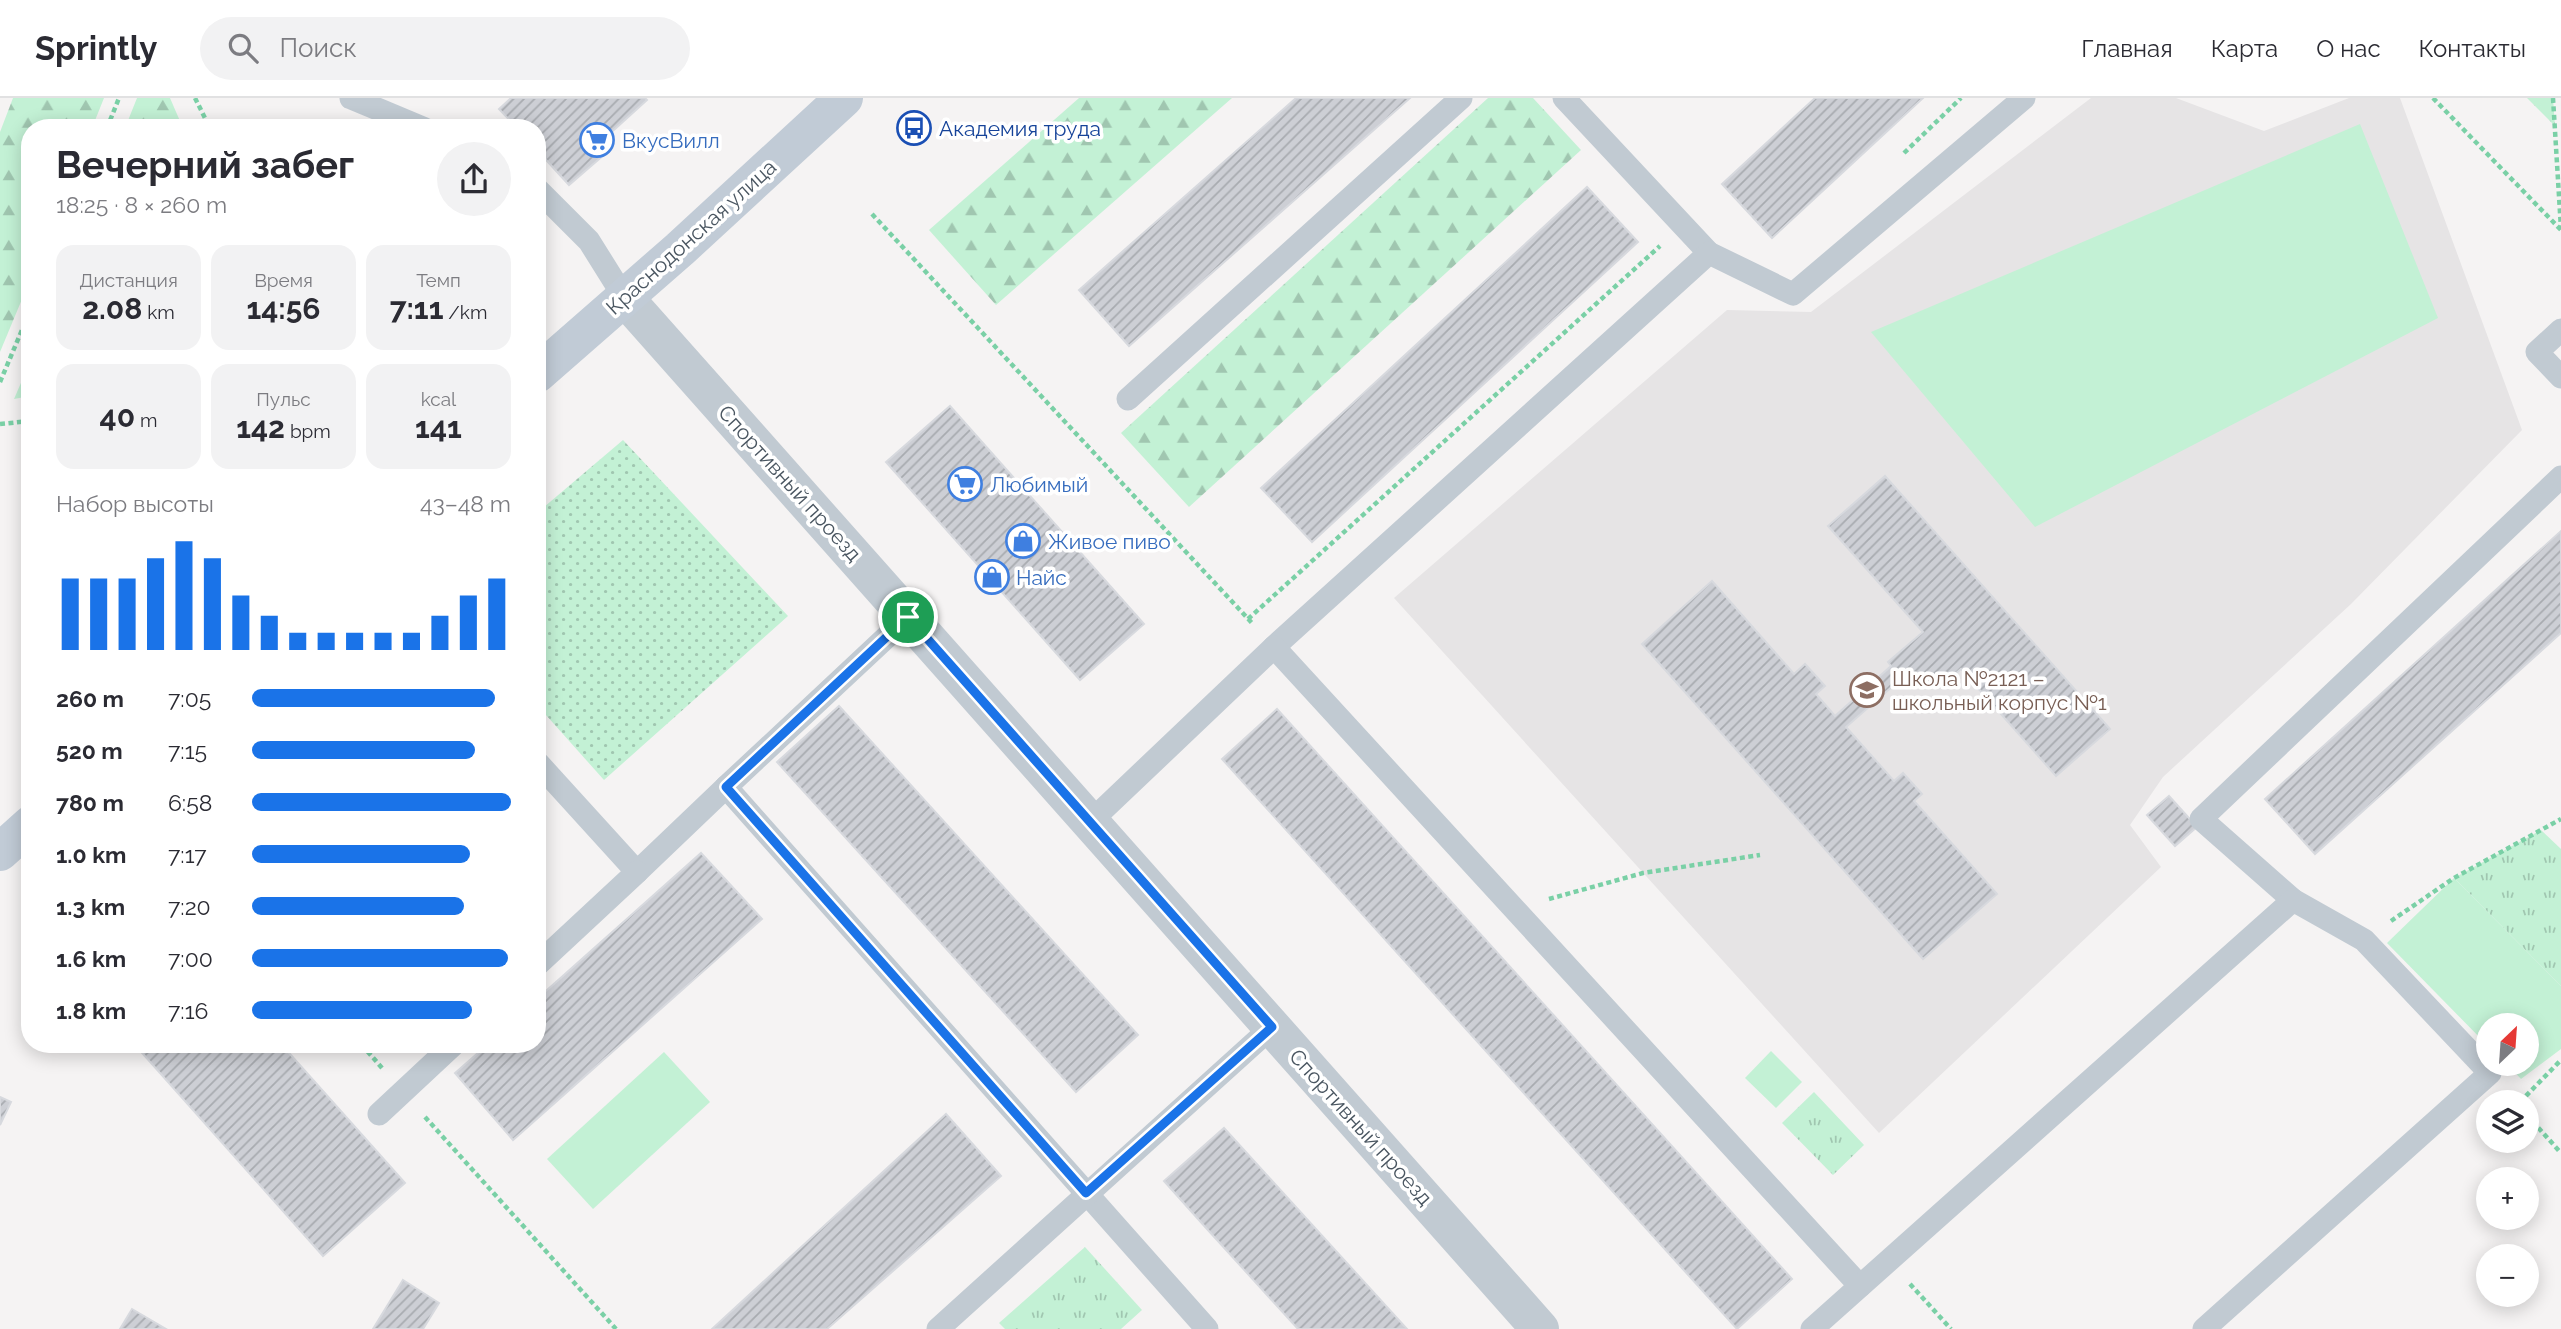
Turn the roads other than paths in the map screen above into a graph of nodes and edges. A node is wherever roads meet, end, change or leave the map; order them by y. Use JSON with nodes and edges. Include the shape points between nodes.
{"nodes":[{"id":1,"x":351,"y":98,"type":"edge"},
{"id":2,"x":844,"y":98,"type":"edge"},
{"id":3,"x":1461,"y":98,"type":"edge"},
{"id":4,"x":1564,"y":98,"type":"edge"},
{"id":5,"x":2024,"y":98,"type":"edge"},
{"id":6,"x":401,"y":119,"type":"edge"},
{"id":7,"x":546,"y":198,"type":"edge"},
{"id":8,"x":1709,"y":253,"type":"junction"},
{"id":9,"x":624,"y":297,"type":"junction"},
{"id":10,"x":2561,"y":330,"type":"edge"},
{"id":11,"x":546,"y":366,"type":"edge"},
{"id":12,"x":2561,"y":377,"type":"edge"},
{"id":13,"x":1128,"y":399,"type":"dead end"},
{"id":14,"x":2561,"y":477,"type":"edge"},
{"id":15,"x":908,"y":617,"type":"junction"},
{"id":16,"x":1274,"y":647,"type":"junction"},
{"id":17,"x":546,"y":776,"type":"edge"},
{"id":18,"x":726,"y":787,"type":"junction"},
{"id":19,"x":1090,"y":822,"type":"junction"},
{"id":20,"x":21,"y":833,"type":"edge"},
{"id":21,"x":0,"y":852,"type":"edge"},
{"id":22,"x":637,"y":872,"type":"junction"},
{"id":23,"x":2293,"y":900,"type":"junction"},
{"id":24,"x":546,"y":957,"type":"edge"},
{"id":25,"x":1272,"y":1027,"type":"junction"},
{"id":26,"x":444,"y":1053,"type":"edge"},
{"id":27,"x":379,"y":1114,"type":"dead end"},
{"id":28,"x":1086,"y":1193,"type":"junction"},
{"id":29,"x":1860,"y":1286,"type":"junction"},
{"id":30,"x":937,"y":1329,"type":"edge"},
{"id":31,"x":1207,"y":1329,"type":"edge"},
{"id":32,"x":1541,"y":1329,"type":"edge"},
{"id":33,"x":1812,"y":1329,"type":"edge"},
{"id":34,"x":2204,"y":1329,"type":"edge"}],
"edges":[{"from":1,"to":6,"type":"lane"},
{"from":2,"to":9,"type":"main road","name":"Краснодонская улица"},
{"from":3,"to":13,"type":"lane"},
{"from":4,"to":8,"type":"lane"},
{"from":5,"to":8,"type":"lane","via":[[1793,294]]},
{"from":7,"to":9,"type":"lane","via":[[589,240]]},
{"from":8,"to":16,"type":"lane"},
{"from":9,"to":11,"type":"main road","name":"Краснодонская улица"},
{"from":9,"to":15,"type":"street","name":"Спортивный проезд"},
{"from":10,"to":12,"type":"lane","via":[[2537,352]]},
{"from":14,"to":23,"type":"lane","via":[[2201,819]]},
{"from":15,"to":18,"type":"lane"},
{"from":15,"to":19,"type":"street","name":"Спортивный проезд"},
{"from":16,"to":19,"type":"lane"},
{"from":16,"to":29,"type":"lane"},
{"from":17,"to":22,"type":"lane"},
{"from":18,"to":22,"type":"lane"},
{"from":18,"to":28,"type":"lane"},
{"from":19,"to":25,"type":"street","name":"Спортивный проезд"},
{"from":20,"to":21,"type":"main road"},
{"from":22,"to":24,"type":"lane"},
{"from":23,"to":29,"type":"lane"},
{"from":23,"to":34,"type":"lane","via":[[2364,940],[2490,1073]]},
{"from":25,"to":28,"type":"lane"},
{"from":25,"to":32,"type":"street","name":"Спортивный проезд"},
{"from":26,"to":27,"type":"lane"},
{"from":28,"to":30,"type":"lane"},
{"from":28,"to":31,"type":"lane"},
{"from":29,"to":33,"type":"lane"}]}
